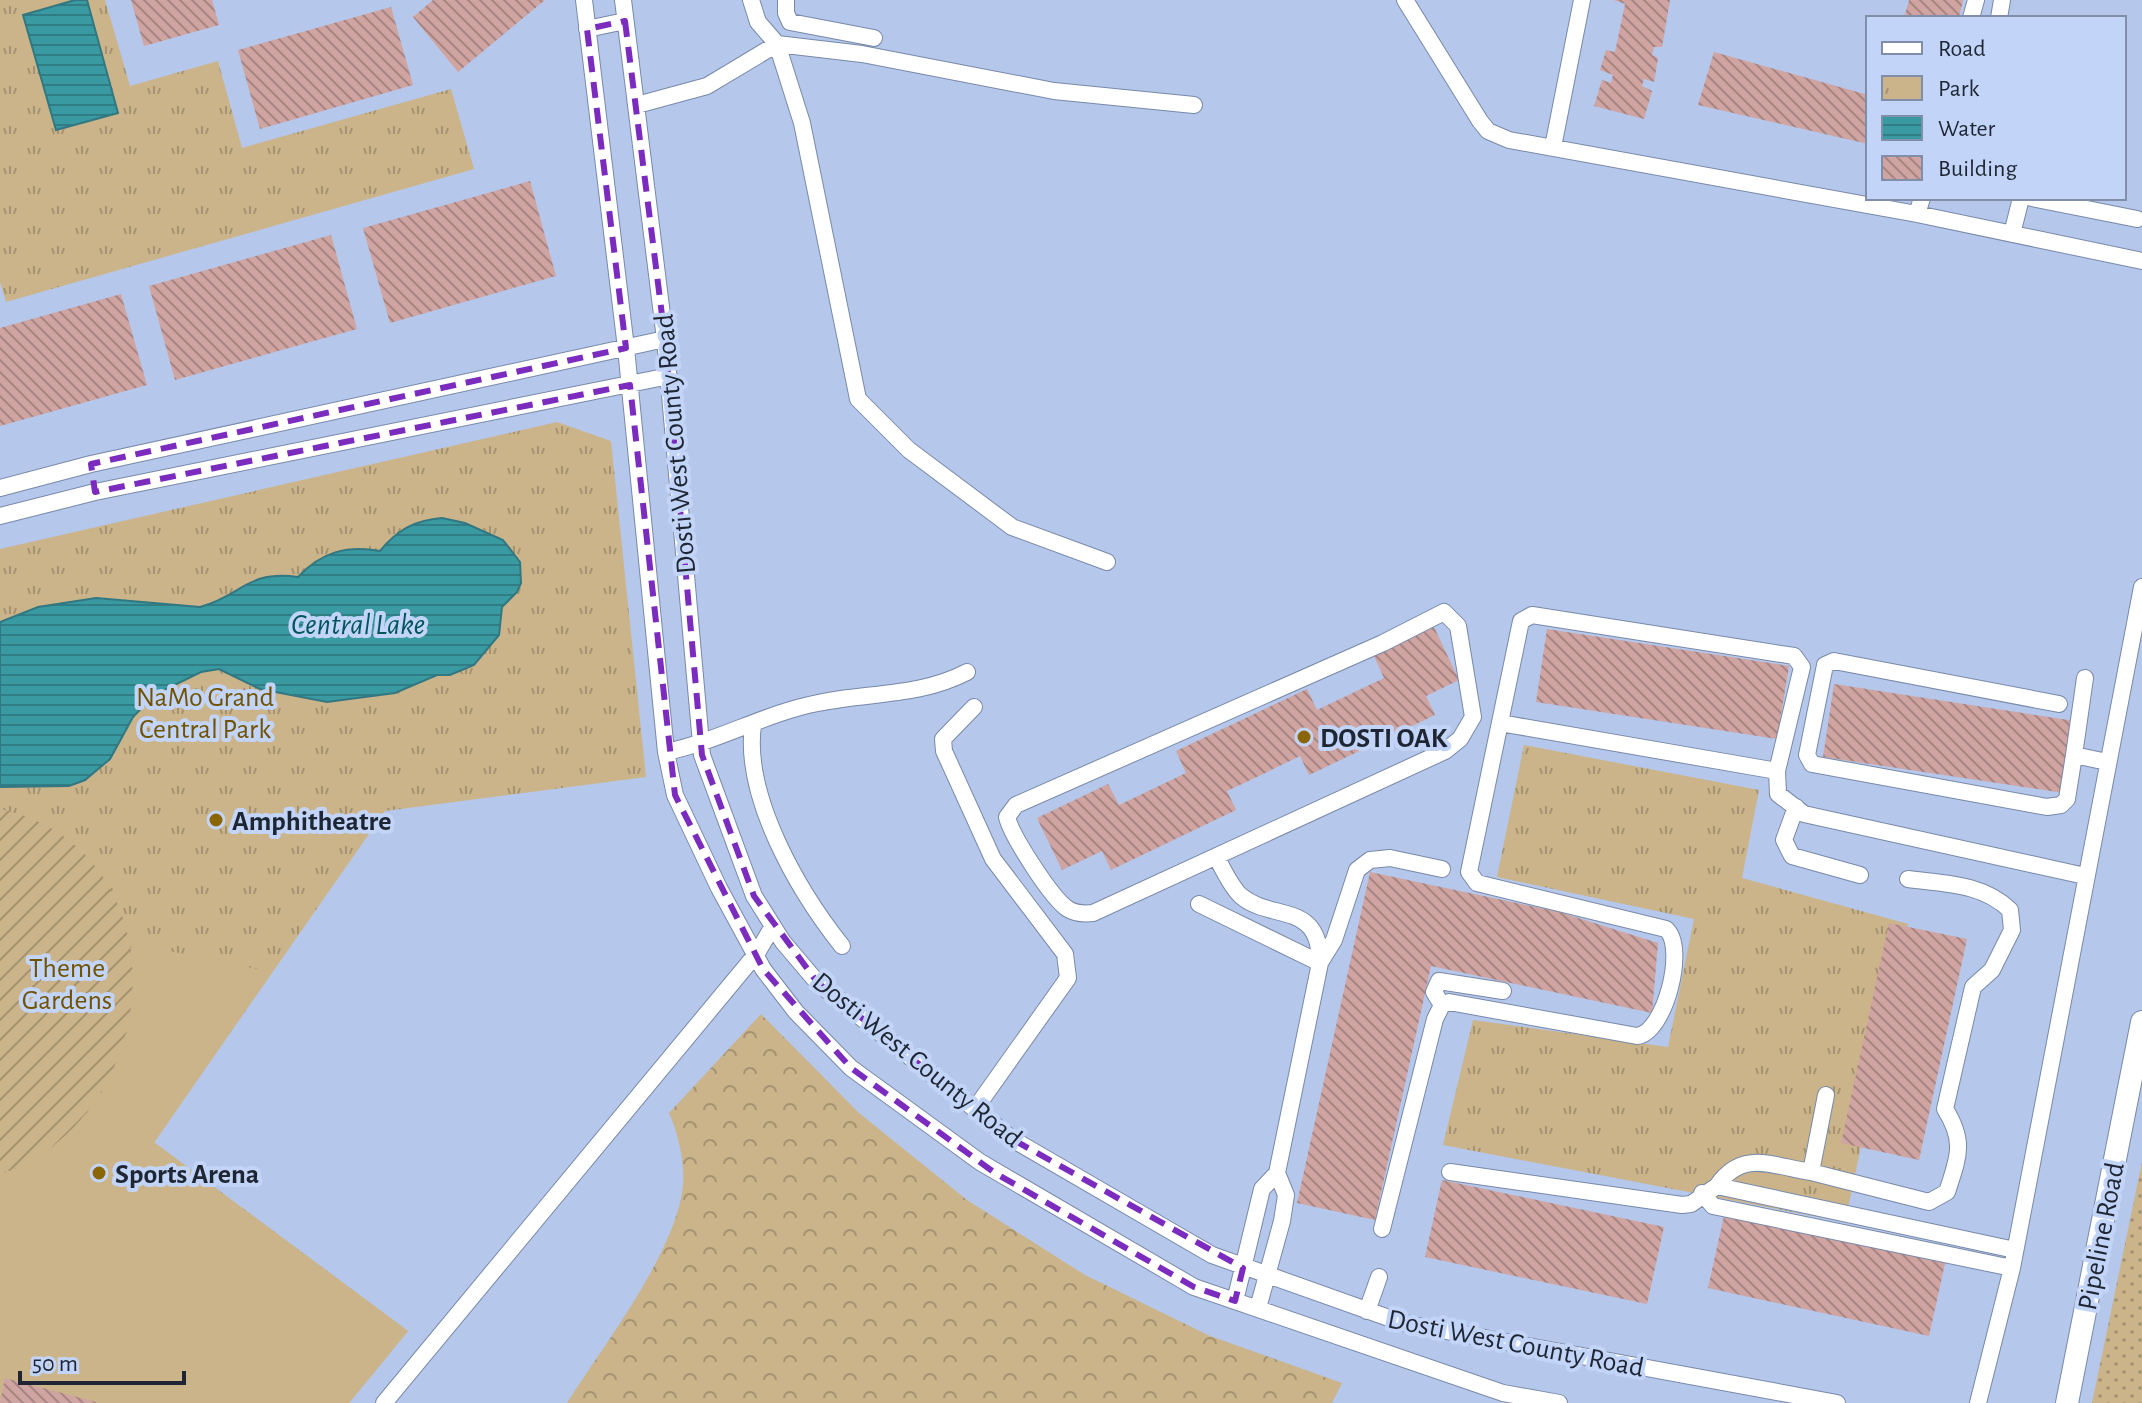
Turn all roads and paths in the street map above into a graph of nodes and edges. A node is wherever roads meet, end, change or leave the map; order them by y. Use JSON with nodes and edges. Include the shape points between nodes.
{"nodes":[{"id":1,"x":584,"y":0,"type":"edge"},
{"id":2,"x":623,"y":0,"type":"edge"},
{"id":3,"x":751,"y":0,"type":"edge"},
{"id":4,"x":786,"y":0,"type":"edge"},
{"id":5,"x":1405,"y":0,"type":"edge"},
{"id":6,"x":1582,"y":0,"type":"edge"},
{"id":7,"x":625,"y":21,"type":"junction"},
{"id":8,"x":587,"y":29,"type":"junction"},
{"id":9,"x":874,"y":38,"type":"dead end"},
{"id":10,"x":777,"y":44,"type":"junction"},
{"id":11,"x":637,"y":105,"type":"junction"},
{"id":12,"x":1194,"y":105,"type":"dead end"},
{"id":13,"x":1553,"y":147,"type":"junction"},
{"id":14,"x":1866,"y":197,"type":"edge"},
{"id":15,"x":1882,"y":200,"type":"edge"},
{"id":16,"x":2020,"y":200,"type":"edge"},
{"id":17,"x":2042,"y":200,"type":"edge"},
{"id":18,"x":1919,"y":206,"type":"edge"},
{"id":19,"x":2137,"y":219,"type":"dead end"},
{"id":20,"x":2012,"y":234,"type":"junction"},
{"id":21,"x":2142,"y":261,"type":"edge"},
{"id":22,"x":665,"y":339,"type":"junction"},
{"id":23,"x":626,"y":348,"type":"junction"},
{"id":24,"x":669,"y":376,"type":"junction"},
{"id":25,"x":630,"y":385,"type":"junction"},
{"id":26,"x":91,"y":464,"type":"junction"},
{"id":27,"x":0,"y":488,"type":"edge"},
{"id":28,"x":95,"y":492,"type":"junction"},
{"id":29,"x":0,"y":516,"type":"edge"},
{"id":30,"x":1107,"y":562,"type":"dead end"},
{"id":31,"x":2142,"y":587,"type":"edge"},
{"id":32,"x":967,"y":672,"type":"dead end"},
{"id":33,"x":2085,"y":678,"type":"dead end"},
{"id":34,"x":2059,"y":704,"type":"dead end"},
{"id":35,"x":974,"y":707,"type":"dead end"},
{"id":36,"x":1500,"y":723,"type":"junction"},
{"id":37,"x":753,"y":725,"type":"junction"},
{"id":38,"x":701,"y":744,"type":"junction"},
{"id":39,"x":666,"y":752,"type":"junction"},
{"id":40,"x":2074,"y":755,"type":"junction"},
{"id":41,"x":2107,"y":762,"type":"junction"},
{"id":42,"x":1777,"y":771,"type":"junction"},
{"id":43,"x":1796,"y":807,"type":"junction"},
{"id":44,"x":1217,"y":858,"type":"junction"},
{"id":45,"x":1442,"y":869,"type":"dead end"},
{"id":46,"x":1860,"y":875,"type":"dead end"},
{"id":47,"x":2085,"y":876,"type":"junction"},
{"id":48,"x":1908,"y":879,"type":"dead end"},
{"id":49,"x":1199,"y":904,"type":"dead end"},
{"id":50,"x":773,"y":926,"type":"junction"},
{"id":51,"x":842,"y":946,"type":"dead end"},
{"id":52,"x":757,"y":953,"type":"junction"},
{"id":53,"x":1320,"y":963,"type":"junction"},
{"id":54,"x":1503,"y":991,"type":"dead end"},
{"id":55,"x":1442,"y":1005,"type":"junction"},
{"id":56,"x":2142,"y":1022,"type":"edge"},
{"id":57,"x":1826,"y":1095,"type":"dead end"},
{"id":58,"x":975,"y":1109,"type":"junction"},
{"id":59,"x":1450,"y":1172,"type":"dead end"},
{"id":60,"x":1811,"y":1172,"type":"junction"},
{"id":61,"x":1277,"y":1173,"type":"junction"},
{"id":62,"x":1709,"y":1189,"type":"junction"},
{"id":63,"x":1382,"y":1229,"type":"dead end"},
{"id":64,"x":2015,"y":1250,"type":"junction"},
{"id":65,"x":1243,"y":1268,"type":"junction"},
{"id":66,"x":2012,"y":1268,"type":"junction"},
{"id":67,"x":1267,"y":1276,"type":"junction"},
{"id":68,"x":1379,"y":1277,"type":"dead end"},
{"id":69,"x":1235,"y":1301,"type":"junction"},
{"id":70,"x":1258,"y":1308,"type":"junction"},
{"id":71,"x":1367,"y":1311,"type":"junction"},
{"id":72,"x":1810,"y":1400,"type":"edge"},
{"id":73,"x":384,"y":1403,"type":"edge"},
{"id":74,"x":1559,"y":1403,"type":"edge"},
{"id":75,"x":1837,"y":1403,"type":"edge"},
{"id":76,"x":1978,"y":1403,"type":"edge"},
{"id":77,"x":2067,"y":1403,"type":"edge"}],
"edges":[{"from":1,"to":8,"type":"street","name":"Dosti West County Road"},
{"from":2,"to":7,"type":"street","name":"Dosti West County Road"},
{"from":3,"to":10,"type":"street","via":[[758,22]]},
{"from":4,"to":9,"type":"street","via":[[790,22]]},
{"from":5,"to":13,"type":"street","via":[[1488,131]]},
{"from":6,"to":13,"type":"street"},
{"from":7,"to":8,"type":"street"},
{"from":7,"to":11,"type":"street","name":"Dosti West County Road"},
{"from":8,"to":23,"type":"street","name":"Dosti West County Road"},
{"from":10,"to":11,"type":"street","via":[[707,86]]},
{"from":10,"to":12,"type":"street","via":[[862,54],[1054,91]]},
{"from":10,"to":30,"type":"street","via":[[802,123],[858,399],[909,450],[1012,527]]},
{"from":11,"to":22,"type":"street","name":"Dosti West County Road"},
{"from":13,"to":14,"type":"street"},
{"from":15,"to":18,"type":"street"},
{"from":16,"to":20,"type":"street"},
{"from":17,"to":19,"type":"street"},
{"from":18,"to":20,"type":"street"},
{"from":20,"to":21,"type":"street"},
{"from":22,"to":23,"type":"street"},
{"from":22,"to":24,"type":"street","name":"Dosti West County Road"},
{"from":23,"to":25,"type":"street","name":"Dosti West County Road"},
{"from":23,"to":26,"type":"street"},
{"from":24,"to":25,"type":"street"},
{"from":24,"to":38,"type":"street","name":"Dosti West County Road"},
{"from":25,"to":28,"type":"street"},
{"from":25,"to":39,"type":"street","name":"Dosti West County Road"},
{"from":26,"to":27,"type":"street"},
{"from":26,"to":28,"type":"street"},
{"from":28,"to":29,"type":"street"},
{"from":31,"to":41,"type":"street"},
{"from":32,"to":37,"type":"street","via":[[943,685],[817,703]]},
{"from":33,"to":40,"type":"street"},
{"from":34,"to":40,"type":"street","via":[[1834,661],[1825,665],[1807,755],[1812,764],[2047,807],[2067,799]]},
{"from":35,"to":58,"type":"street","via":[[943,739],[944,751],[993,859],[1065,954],[1068,978]]},
{"from":36,"to":42,"type":"street"},
{"from":36,"to":42,"type":"street","via":[[1521,621],[1532,615],[1794,656],[1802,667]]},
{"from":36,"to":55,"type":"street","via":[[1469,872],[1477,883],[1666,929],[1677,948],[1667,999],[1653,1028],[1637,1036],[1449,1002]]},
{"from":37,"to":38,"type":"street"},
{"from":37,"to":51,"type":"street","via":[[750,741],[762,803],[802,890]]},
{"from":38,"to":39,"type":"street"},
{"from":38,"to":50,"type":"street","name":"Dosti West County Road","via":[[754,896]]},
{"from":39,"to":52,"type":"street","name":"Dosti West County Road","via":[[675,795]]},
{"from":40,"to":41,"type":"street"},
{"from":41,"to":47,"type":"street"},
{"from":42,"to":43,"type":"street","via":[[1778,794]]},
{"from":43,"to":46,"type":"street","via":[[1784,840],[1792,856]]},
{"from":43,"to":47,"type":"street","via":[[1804,814]]},
{"from":44,"to":44,"type":"street","via":[[1084,914],[1064,906],[1012,833],[1007,817],[1016,805],[1444,612],[1458,626],[1473,717],[1460,739],[1445,751]]},
{"from":44,"to":53,"type":"street","via":[[1241,896],[1304,922],[1320,946]]},
{"from":45,"to":53,"type":"street","via":[[1390,858],[1370,860],[1357,870],[1334,940]]},
{"from":47,"to":64,"type":"street"},
{"from":48,"to":60,"type":"street","via":[[1980,889],[2010,910],[2012,930],[1992,970],[1973,987],[1945,1109],[1957,1127],[1960,1151],[1947,1192],[1929,1202]]},
{"from":49,"to":53,"type":"street"},
{"from":50,"to":52,"type":"street"},
{"from":50,"to":58,"type":"street","name":"Dosti West County Road","via":[[817,982]]},
{"from":52,"to":69,"type":"street","name":"Dosti West County Road","via":[[796,1012],[851,1068],[967,1153],[1194,1287]]},
{"from":52,"to":73,"type":"street"},
{"from":53,"to":61,"type":"street"},
{"from":54,"to":55,"type":"street","via":[[1439,981],[1434,992]]},
{"from":55,"to":63,"type":"street"},
{"from":56,"to":77,"type":"street","name":"Pipeline Road"},
{"from":57,"to":60,"type":"street"},
{"from":58,"to":65,"type":"street","name":"Dosti West County Road","via":[[1012,1139]]},
{"from":59,"to":62,"type":"street","via":[[1682,1205]]},
{"from":60,"to":62,"type":"street","via":[[1744,1162],[1728,1169]]},
{"from":61,"to":65,"type":"street","via":[[1262,1189]]},
{"from":61,"to":67,"type":"street","via":[[1286,1195]]},
{"from":62,"to":64,"type":"street"},
{"from":62,"to":66,"type":"street","via":[[1713,1206]]},
{"from":64,"to":66,"type":"street"},
{"from":65,"to":67,"type":"street","name":"Dosti West County Road"},
{"from":65,"to":69,"type":"street"},
{"from":66,"to":76,"type":"street"},
{"from":67,"to":70,"type":"street"},
{"from":67,"to":71,"type":"street","name":"Dosti West County Road"},
{"from":68,"to":71,"type":"street"},
{"from":69,"to":70,"type":"street","name":"Dosti West County Road"},
{"from":70,"to":74,"type":"street","name":"Dosti West County Road","via":[[1503,1393]]},
{"from":71,"to":72,"type":"street","name":"Dosti West County Road","via":[[1403,1323]]},
{"from":72,"to":75,"type":"street","name":"Dosti West County Road"}]}
